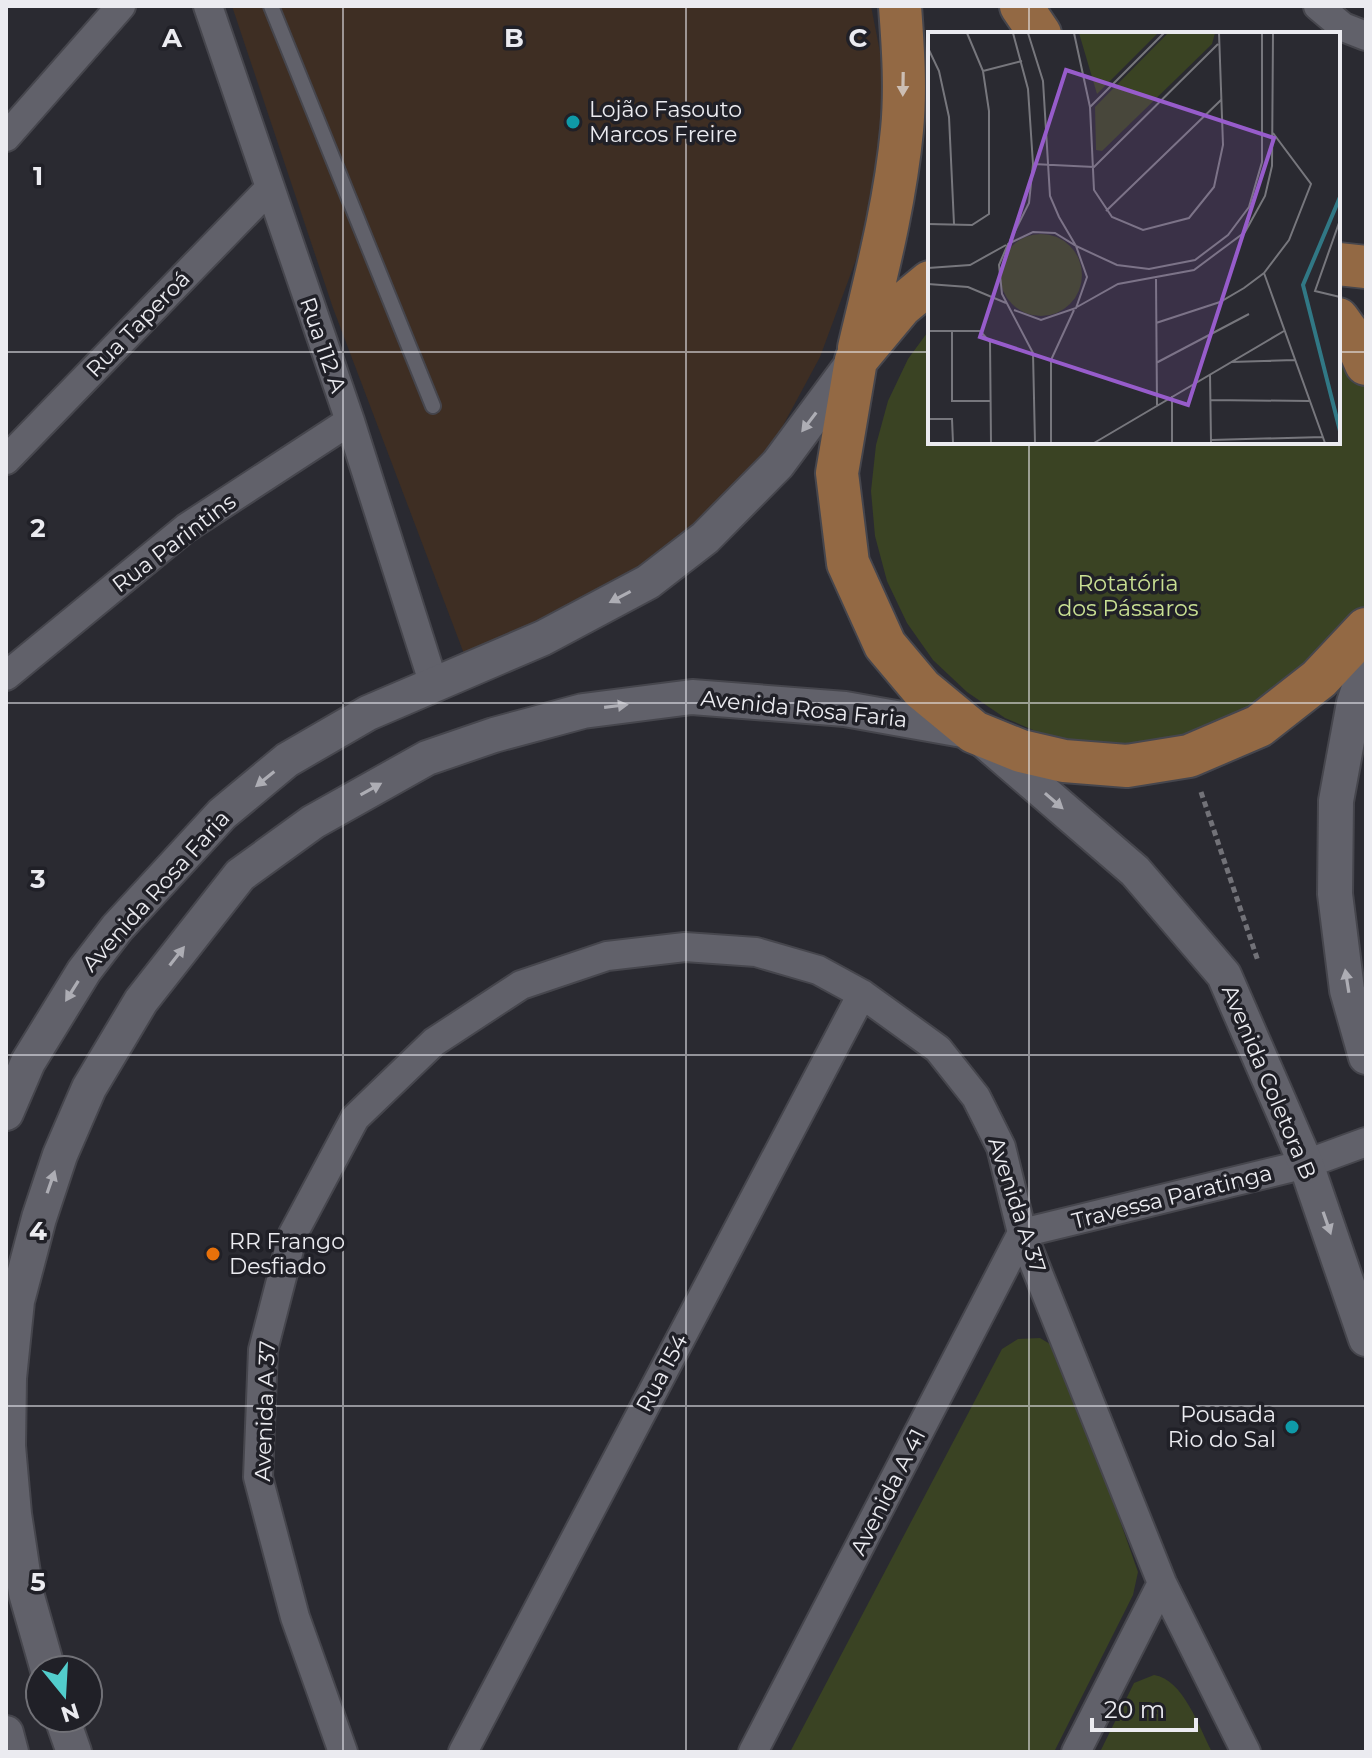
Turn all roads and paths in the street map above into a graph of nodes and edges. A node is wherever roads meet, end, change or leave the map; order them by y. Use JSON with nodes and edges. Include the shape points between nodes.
{"nodes":[{"id":1,"x":208,"y":6,"type":"edge"},
{"id":2,"x":271,"y":6,"type":"edge"},
{"id":3,"x":900,"y":6,"type":"edge"},
{"id":4,"x":1021,"y":6,"type":"edge"},
{"id":5,"x":1318,"y":6,"type":"edge"},
{"id":6,"x":112,"y":10,"type":"edge"},
{"id":7,"x":1039,"y":32,"type":"edge"},
{"id":8,"x":1366,"y":36,"type":"edge"},
{"id":9,"x":6,"y":137,"type":"edge"},
{"id":10,"x":269,"y":189,"type":"junction"},
{"id":11,"x":1340,"y":264,"type":"edge"},
{"id":12,"x":1366,"y":267,"type":"edge"},
{"id":13,"x":928,"y":284,"type":"edge"},
{"id":14,"x":1340,"y":322,"type":"edge"},
{"id":15,"x":856,"y":360,"type":"junction"},
{"id":16,"x":1366,"y":364,"type":"edge"},
{"id":17,"x":433,"y":406,"type":"dead end"},
{"id":18,"x":350,"y":421,"type":"junction"},
{"id":19,"x":6,"y":460,"type":"edge"},
{"id":20,"x":1366,"y":629,"type":"edge"},
{"id":21,"x":1366,"y":667,"type":"edge"},
{"id":22,"x":6,"y":676,"type":"edge"},
{"id":23,"x":434,"y":685,"type":"junction"},
{"id":24,"x":974,"y":732,"type":"junction"},
{"id":25,"x":862,"y":994,"type":"junction"},
{"id":26,"x":1366,"y":1057,"type":"edge"},
{"id":27,"x":6,"y":1113,"type":"edge"},
{"id":28,"x":1366,"y":1142,"type":"edge"},
{"id":29,"x":1306,"y":1164,"type":"junction"},
{"id":30,"x":1022,"y":1233,"type":"junction"},
{"id":31,"x":1366,"y":1339,"type":"edge"},
{"id":32,"x":1162,"y":1583,"type":"junction"},
{"id":33,"x":43,"y":1654,"type":"edge"},
{"id":34,"x":6,"y":1733,"type":"edge"},
{"id":35,"x":11,"y":1752,"type":"edge"},
{"id":36,"x":343,"y":1752,"type":"edge"},
{"id":37,"x":463,"y":1752,"type":"edge"},
{"id":38,"x":753,"y":1752,"type":"edge"},
{"id":39,"x":1076,"y":1752,"type":"edge"},
{"id":40,"x":1246,"y":1752,"type":"edge"}],
"edges":[{"from":1,"to":10,"type":"street","name":"Rua 112 A"},
{"from":2,"to":17,"type":"lane"},
{"from":3,"to":15,"type":"main road","one_way":true,"via":[[902,129],[884,247]]},
{"from":4,"to":7,"type":"main road"},
{"from":5,"to":8,"type":"street","via":[[1343,27]]},
{"from":6,"to":9,"type":"street"},
{"from":10,"to":18,"type":"street","name":"Rua 112 A"},
{"from":10,"to":19,"type":"street","name":"Rua Taperoá"},
{"from":11,"to":12,"type":"main road"},
{"from":13,"to":15,"type":"main road","via":[[901,306]]},
{"from":14,"to":16,"type":"main road"},
{"from":15,"to":23,"type":"street","name":"Avenida Rosa Faria","one_way":true,"via":[[778,464],[693,547],[648,582],[543,638]]},
{"from":15,"to":24,"type":"main road","via":[[837,473],[848,563],[885,645],[922,689]]},
{"from":18,"to":22,"type":"street","name":"Rua Parintins","via":[[186,528]]},
{"from":18,"to":23,"type":"street","name":"Rua 112 A"},
{"from":20,"to":24,"type":"main road","via":[[1319,679],[1259,726],[1189,756],[1127,766],[1064,761]]},
{"from":26,"to":21,"type":"street","one_way":true,"via":[[1347,990],[1335,894],[1336,801]]},
{"from":23,"to":27,"type":"street","name":"Avenida Rosa Faria","one_way":true,"via":[[368,713],[287,760],[222,814],[84,971],[28,1062]]},
{"from":24,"to":29,"type":"street","name":"Avenida Coletora B","one_way":true,"via":[[1135,871],[1224,975]]},
{"from":33,"to":24,"type":"street","name":"Avenida Rosa Faria","one_way":true,"via":[[26,1593],[8,1446],[17,1301],[60,1155],[89,1088],[141,1001],[240,875],[313,822],[427,758],[583,711],[692,697],[845,709]]},
{"from":25,"to":30,"type":"street","name":"Avenida A 37","via":[[938,1049],[976,1097],[1001,1147]]},
{"from":25,"to":36,"type":"street","name":"Avenida A 37","via":[[818,970],[756,952],[685,947],[607,956],[521,985],[434,1042],[355,1118],[293,1234],[263,1350],[258,1477],[295,1617]]},
{"from":25,"to":37,"type":"street","name":"Rua 154"},
{"from":28,"to":29,"type":"street","name":"Travessa Paratinga"},
{"from":29,"to":30,"type":"street","name":"Travessa Paratinga"},
{"from":29,"to":31,"type":"street","name":"Avenida Coletora B","one_way":true},
{"from":30,"to":32,"type":"street","name":"Avenida A 37"},
{"from":30,"to":38,"type":"street","name":"Avenida A 41"},
{"from":32,"to":39,"type":"street"},
{"from":32,"to":40,"type":"street","name":"Avenida A 37"},
{"from":34,"to":35,"type":"street"}]}
